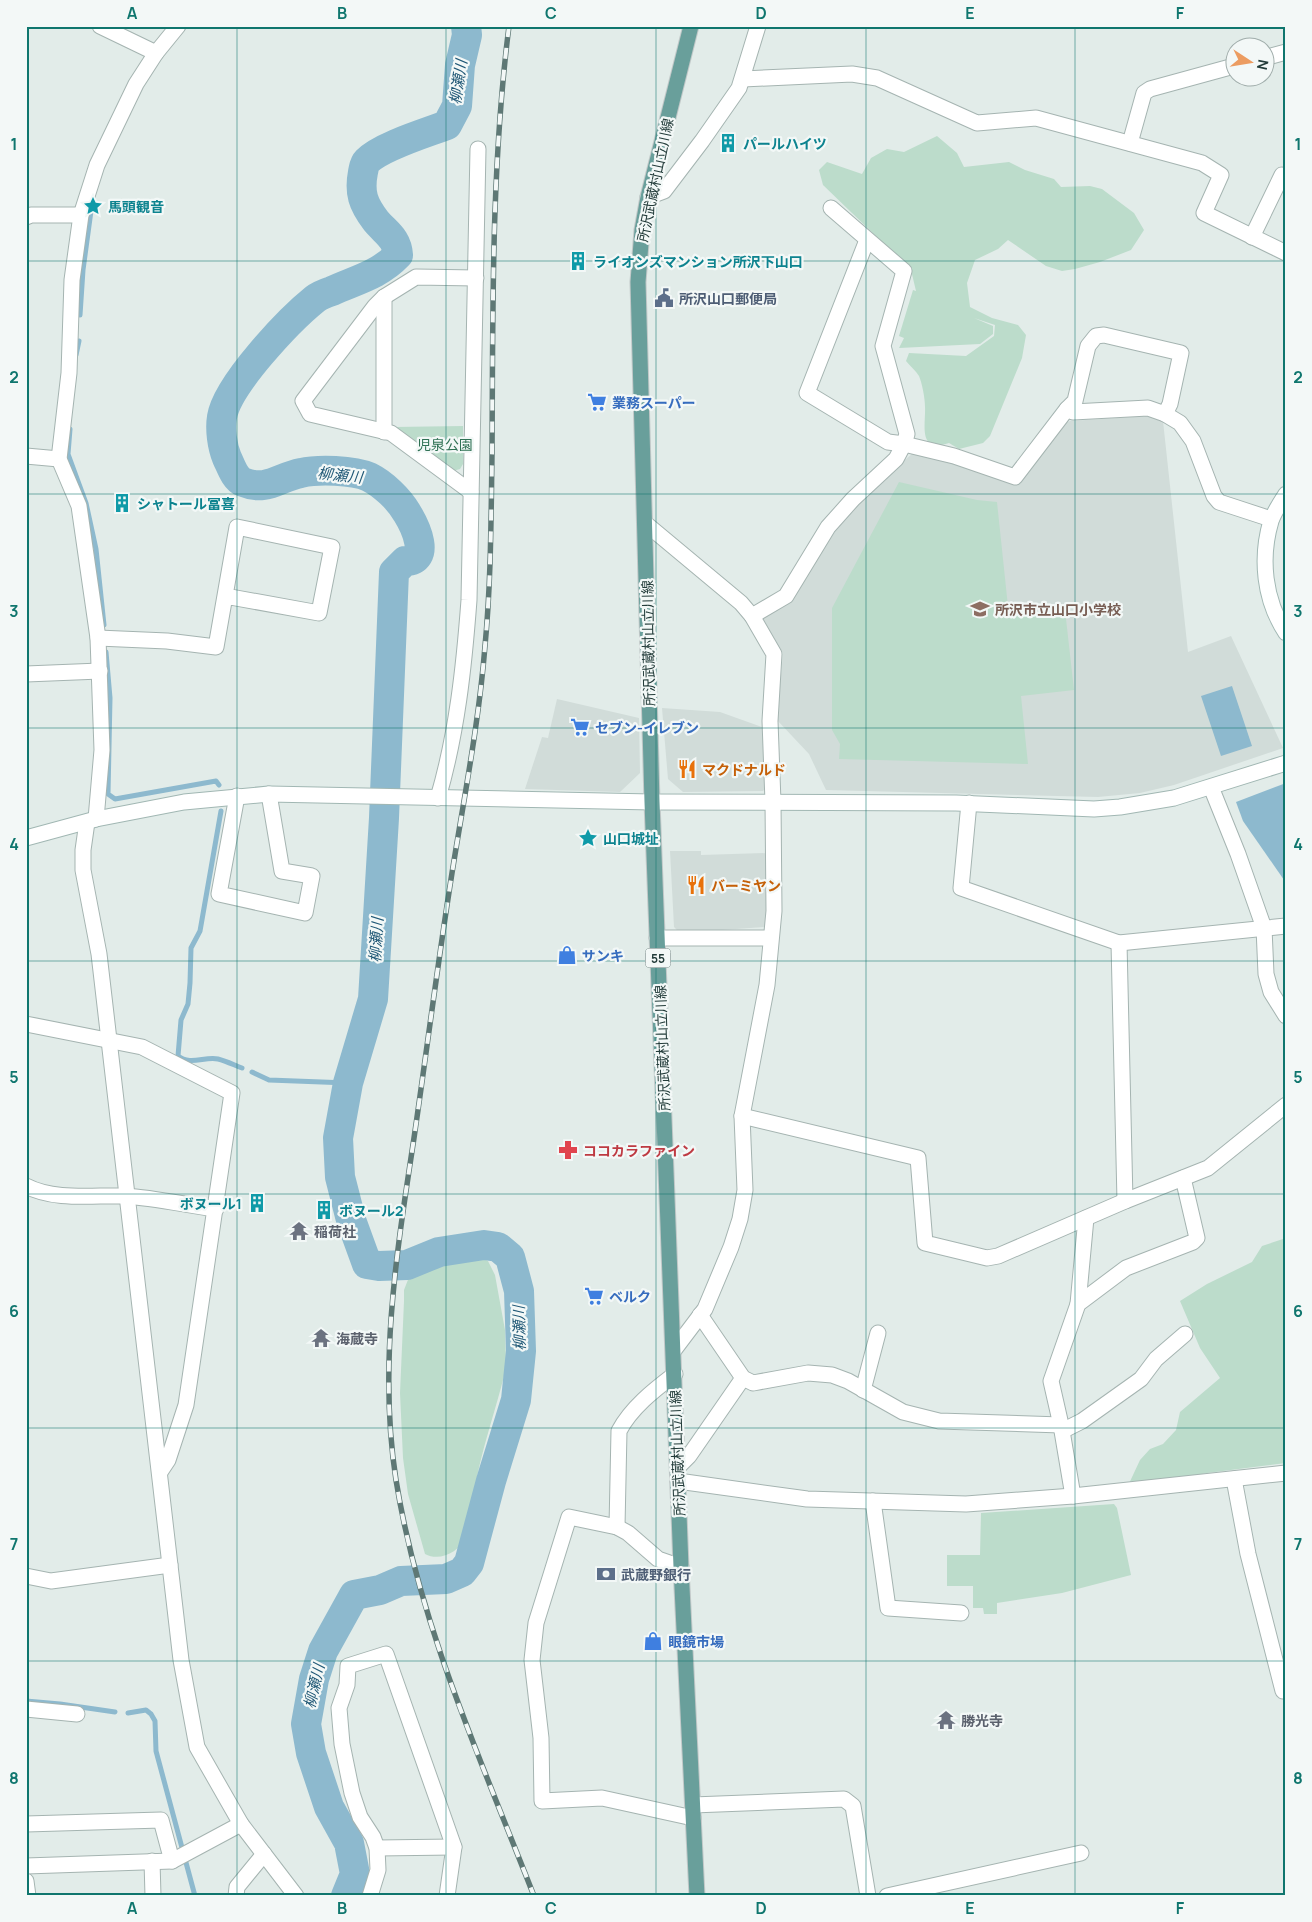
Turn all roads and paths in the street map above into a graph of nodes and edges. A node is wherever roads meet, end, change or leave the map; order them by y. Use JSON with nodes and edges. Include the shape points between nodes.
{"nodes":[{"id":1,"x":100,"y":26,"type":"edge"},
{"id":2,"x":178,"y":26,"type":"edge"},
{"id":3,"x":690,"y":26,"type":"edge"},
{"id":4,"x":758,"y":26,"type":"edge"},
{"id":5,"x":156,"y":53,"type":"junction"},
{"id":6,"x":1224,"y":69,"type":"edge"},
{"id":7,"x":743,"y":79,"type":"junction"},
{"id":8,"x":1130,"y":143,"type":"junction"},
{"id":9,"x":478,"y":149,"type":"dead end"},
{"id":10,"x":1286,"y":176,"type":"edge"},
{"id":11,"x":648,"y":197,"type":"junction"},
{"id":12,"x":831,"y":208,"type":"dead end"},
{"id":13,"x":81,"y":216,"type":"junction"},
{"id":14,"x":26,"y":217,"type":"edge"},
{"id":15,"x":1252,"y":237,"type":"junction"},
{"id":16,"x":867,"y":240,"type":"junction"},
{"id":17,"x":1286,"y":253,"type":"edge"},
{"id":18,"x":476,"y":278,"type":"junction"},
{"id":19,"x":384,"y":297,"type":"junction"},
{"id":20,"x":1067,"y":409,"type":"junction"},
{"id":21,"x":1165,"y":414,"type":"junction"},
{"id":22,"x":384,"y":432,"type":"junction"},
{"id":23,"x":904,"y":444,"type":"junction"},
{"id":24,"x":26,"y":456,"type":"edge"},
{"id":25,"x":59,"y":459,"type":"junction"},
{"id":26,"x":471,"y":492,"type":"junction"},
{"id":27,"x":1286,"y":494,"type":"edge"},
{"id":28,"x":1271,"y":519,"type":"junction"},
{"id":29,"x":644,"y":523,"type":"junction"},
{"id":30,"x":225,"y":596,"type":"junction"},
{"id":31,"x":752,"y":616,"type":"junction"},
{"id":32,"x":1286,"y":633,"type":"edge"},
{"id":33,"x":98,"y":638,"type":"junction"},
{"id":34,"x":100,"y":671,"type":"junction"},
{"id":35,"x":26,"y":674,"type":"edge"},
{"id":36,"x":1286,"y":763,"type":"edge"},
{"id":37,"x":1211,"y":787,"type":"junction"},
{"id":38,"x":269,"y":794,"type":"junction"},
{"id":39,"x":237,"y":796,"type":"junction"},
{"id":40,"x":438,"y":798,"type":"junction"},
{"id":41,"x":652,"y":802,"type":"junction"},
{"id":42,"x":773,"y":802,"type":"junction"},
{"id":43,"x":969,"y":803,"type":"junction"},
{"id":44,"x":92,"y":820,"type":"junction"},
{"id":45,"x":26,"y":838,"type":"edge"},
{"id":46,"x":1286,"y":926,"type":"edge"},
{"id":47,"x":1264,"y":928,"type":"junction"},
{"id":48,"x":657,"y":938,"type":"junction"},
{"id":49,"x":770,"y":938,"type":"junction"},
{"id":50,"x":1119,"y":943,"type":"junction"},
{"id":51,"x":1286,"y":1016,"type":"edge"},
{"id":52,"x":26,"y":1024,"type":"edge"},
{"id":53,"x":108,"y":1039,"type":"junction"},
{"id":54,"x":1286,"y":1106,"type":"edge"},
{"id":55,"x":742,"y":1116,"type":"junction"},
{"id":56,"x":1183,"y":1178,"type":"junction"},
{"id":57,"x":26,"y":1186,"type":"edge"},
{"id":58,"x":127,"y":1196,"type":"junction"},
{"id":59,"x":1125,"y":1201,"type":"junction"},
{"id":60,"x":216,"y":1209,"type":"junction"},
{"id":61,"x":1086,"y":1218,"type":"junction"},
{"id":62,"x":1078,"y":1304,"type":"junction"},
{"id":63,"x":700,"y":1315,"type":"junction"},
{"id":64,"x":878,"y":1333,"type":"dead end"},
{"id":65,"x":1184,"y":1334,"type":"dead end"},
{"id":66,"x":674,"y":1350,"type":"junction"},
{"id":67,"x":675,"y":1374,"type":"junction"},
{"id":68,"x":743,"y":1378,"type":"junction"},
{"id":69,"x":863,"y":1390,"type":"junction"},
{"id":70,"x":1062,"y":1428,"type":"junction"},
{"id":71,"x":160,"y":1472,"type":"junction"},
{"id":72,"x":1286,"y":1473,"type":"edge"},
{"id":73,"x":678,"y":1474,"type":"junction"},
{"id":74,"x":1234,"y":1479,"type":"junction"},
{"id":75,"x":1073,"y":1496,"type":"junction"},
{"id":76,"x":873,"y":1501,"type":"junction"},
{"id":77,"x":617,"y":1527,"type":"junction"},
{"id":78,"x":170,"y":1565,"type":"junction"},
{"id":79,"x":681,"y":1567,"type":"junction"},
{"id":80,"x":26,"y":1576,"type":"edge"},
{"id":81,"x":961,"y":1613,"type":"dead end"},
{"id":82,"x":1283,"y":1691,"type":"dead end"},
{"id":83,"x":26,"y":1708,"type":"edge"},
{"id":84,"x":77,"y":1714,"type":"dead end"},
{"id":85,"x":693,"y":1812,"type":"junction"},
{"id":86,"x":26,"y":1824,"type":"edge"},
{"id":87,"x":241,"y":1824,"type":"junction"},
{"id":88,"x":454,"y":1847,"type":"junction"},
{"id":89,"x":377,"y":1848,"type":"junction"},
{"id":90,"x":1081,"y":1853,"type":"dead end"},
{"id":91,"x":264,"y":1854,"type":"junction"},
{"id":92,"x":174,"y":1861,"type":"junction"},
{"id":93,"x":152,"y":1862,"type":"junction"},
{"id":94,"x":26,"y":1866,"type":"edge"},
{"id":95,"x":26,"y":1882,"type":"edge"},
{"id":96,"x":28,"y":1896,"type":"edge"},
{"id":97,"x":153,"y":1896,"type":"edge"},
{"id":98,"x":236,"y":1896,"type":"edge"},
{"id":99,"x":296,"y":1896,"type":"edge"},
{"id":100,"x":370,"y":1896,"type":"edge"},
{"id":101,"x":447,"y":1896,"type":"edge"},
{"id":102,"x":697,"y":1896,"type":"edge"},
{"id":103,"x":868,"y":1896,"type":"edge"},
{"id":104,"x":887,"y":1896,"type":"edge"}],
"edges":[{"from":1,"to":5,"type":"street"},
{"from":2,"to":5,"type":"street"},
{"from":3,"to":11,"type":"main road","name":"所沢武蔵村山立川線","number":"55"},
{"from":4,"to":7,"type":"street"},
{"from":5,"to":13,"type":"street","via":[[136,84],[98,165]]},
{"from":6,"to":8,"type":"street","via":[[1144,93]]},
{"from":7,"to":8,"type":"street","via":[[852,74],[885,82],[977,123],[1036,118]]},
{"from":7,"to":11,"type":"street","via":[[664,191]]},
{"from":8,"to":15,"type":"street","via":[[1202,163],[1221,175],[1204,214]]},
{"from":9,"to":18,"type":"street"},
{"from":10,"to":15,"type":"street","via":[[1282,175]]},
{"from":11,"to":29,"type":"main road","name":"所沢武蔵村山立川線","number":"55","via":[[638,282]]},
{"from":12,"to":16,"type":"street"},
{"from":13,"to":14,"type":"street","via":[[31,214]]},
{"from":13,"to":25,"type":"street","via":[[72,280],[69,373]]},
{"from":15,"to":17,"type":"street"},
{"from":16,"to":23,"type":"street","via":[[904,271],[883,346],[907,434]]},
{"from":16,"to":23,"type":"street","via":[[807,393],[888,442]]},
{"from":18,"to":19,"type":"street","via":[[416,278]]},
{"from":18,"to":26,"type":"street"},
{"from":19,"to":22,"type":"street"},
{"from":19,"to":22,"type":"street","via":[[304,401],[310,414]]},
{"from":20,"to":21,"type":"street","via":[[1073,412],[1148,408]]},
{"from":20,"to":21,"type":"street","via":[[1075,401],[1088,346],[1096,336],[1104,335],[1181,353]]},
{"from":20,"to":23,"type":"street","via":[[1015,478],[954,456]]},
{"from":21,"to":28,"type":"street","via":[[1180,423],[1193,441],[1219,502]]},
{"from":22,"to":26,"type":"street","via":[[391,433]]},
{"from":23,"to":31,"type":"street","via":[[896,459],[828,527],[786,596]]},
{"from":24,"to":25,"type":"street"},
{"from":25,"to":33,"type":"street","via":[[79,506]]},
{"from":26,"to":40,"type":"street","via":[[464,669],[449,759]]},
{"from":27,"to":28,"type":"street"},
{"from":28,"to":32,"type":"street","via":[[1266,549],[1267,587],[1271,605]]},
{"from":29,"to":31,"type":"street","via":[[741,603]]},
{"from":29,"to":41,"type":"main road","name":"所沢武蔵村山立川線","number":"55"},
{"from":30,"to":30,"type":"street","via":[[237,527],[332,546],[319,613]]},
{"from":30,"to":33,"type":"street","via":[[216,648],[167,641]]},
{"from":31,"to":42,"type":"street","via":[[774,654],[770,721]]},
{"from":33,"to":34,"type":"street"},
{"from":34,"to":35,"type":"street"},
{"from":34,"to":44,"type":"street","via":[[102,750]]},
{"from":36,"to":37,"type":"street"},
{"from":37,"to":43,"type":"street","via":[[1149,803],[1094,809]]},
{"from":37,"to":47,"type":"street"},
{"from":38,"to":39,"type":"street"},
{"from":38,"to":39,"type":"street","via":[[282,871],[312,876],[305,913],[219,894]]},
{"from":38,"to":40,"type":"street"},
{"from":39,"to":44,"type":"street","via":[[184,802]]},
{"from":40,"to":41,"type":"street"},
{"from":41,"to":42,"type":"street"},
{"from":41,"to":48,"type":"main road","name":"所沢武蔵村山立川線","number":"55"},
{"from":42,"to":43,"type":"street"},
{"from":42,"to":49,"type":"street","via":[[774,911]]},
{"from":43,"to":50,"type":"street","via":[[961,888]]},
{"from":44,"to":45,"type":"street"},
{"from":44,"to":53,"type":"street","via":[[83,850],[83,870],[99,954]]},
{"from":46,"to":47,"type":"street"},
{"from":47,"to":50,"type":"street"},
{"from":47,"to":51,"type":"street","via":[[1266,974],[1271,992]]},
{"from":48,"to":49,"type":"street"},
{"from":48,"to":66,"type":"main road","name":"所沢武蔵村山立川線","number":"55"},
{"from":49,"to":55,"type":"street","via":[[767,985]]},
{"from":50,"to":59,"type":"street"},
{"from":52,"to":53,"type":"street"},
{"from":53,"to":58,"type":"street"},
{"from":53,"to":60,"type":"street","via":[[142,1046],[232,1093]]},
{"from":54,"to":56,"type":"street","via":[[1208,1168]]},
{"from":55,"to":61,"type":"street","via":[[918,1158],[925,1243],[987,1258]]},
{"from":55,"to":63,"type":"street","via":[[745,1190],[740,1219],[728,1256]]},
{"from":56,"to":59,"type":"street"},
{"from":56,"to":62,"type":"street","via":[[1197,1238],[1126,1268]]},
{"from":57,"to":58,"type":"street","via":[[51,1194]]},
{"from":58,"to":60,"type":"street"},
{"from":58,"to":71,"type":"street"},
{"from":59,"to":61,"type":"street"},
{"from":60,"to":71,"type":"street","via":[[186,1404],[168,1460]]},
{"from":61,"to":62,"type":"street"},
{"from":62,"to":70,"type":"street","via":[[1051,1381]]},
{"from":63,"to":66,"type":"street"},
{"from":63,"to":68,"type":"street"},
{"from":64,"to":69,"type":"street"},
{"from":65,"to":70,"type":"street","via":[[1156,1359],[1141,1380],[1082,1421]]},
{"from":66,"to":67,"type":"main road","name":"所沢武蔵村山立川線","number":"55"},
{"from":67,"to":73,"type":"main road","name":"所沢武蔵村山立川線","number":"55"},
{"from":67,"to":77,"type":"street","via":[[626,1419],[619,1431]]},
{"from":68,"to":69,"type":"street","via":[[753,1383],[808,1373],[832,1375]]},
{"from":68,"to":73,"type":"street"},
{"from":69,"to":70,"type":"street","via":[[903,1412],[938,1421]]},
{"from":70,"to":75,"type":"street"},
{"from":71,"to":78,"type":"street"},
{"from":72,"to":74,"type":"street"},
{"from":73,"to":76,"type":"street","via":[[807,1499]]},
{"from":73,"to":79,"type":"main road","name":"所沢武蔵村山立川線","number":"55"},
{"from":74,"to":75,"type":"street"},
{"from":74,"to":82,"type":"street","via":[[1248,1554]]},
{"from":75,"to":76,"type":"street","via":[[966,1504]]},
{"from":76,"to":81,"type":"street","via":[[888,1608]]},
{"from":77,"to":79,"type":"street","via":[[658,1559]]},
{"from":77,"to":85,"type":"street","via":[[569,1516],[536,1623],[532,1660],[542,1738],[542,1801],[602,1798]]},
{"from":78,"to":80,"type":"street","via":[[51,1581]]},
{"from":78,"to":87,"type":"street","via":[[180,1660],[197,1746]]},
{"from":79,"to":85,"type":"main road","name":"所沢武蔵村山立川線","number":"55"},
{"from":83,"to":84,"type":"street"},
{"from":85,"to":102,"type":"main road","name":"所沢武蔵村山立川線","number":"55"},
{"from":85,"to":103,"type":"street","via":[[844,1799],[853,1806]]},
{"from":86,"to":92,"type":"street","via":[[160,1820]]},
{"from":87,"to":91,"type":"street"},
{"from":87,"to":92,"type":"street"},
{"from":88,"to":89,"type":"street"},
{"from":88,"to":89,"type":"street","via":[[386,1654],[348,1666],[347,1686],[339,1708],[352,1793],[360,1817]]},
{"from":88,"to":101,"type":"street"},
{"from":89,"to":100,"type":"street","via":[[378,1870]]},
{"from":90,"to":104,"type":"street"},
{"from":91,"to":98,"type":"street","via":[[237,1887]]},
{"from":91,"to":99,"type":"street"},
{"from":92,"to":93,"type":"street"},
{"from":93,"to":94,"type":"street"},
{"from":93,"to":97,"type":"street"},
{"from":95,"to":96,"type":"street"}]}
